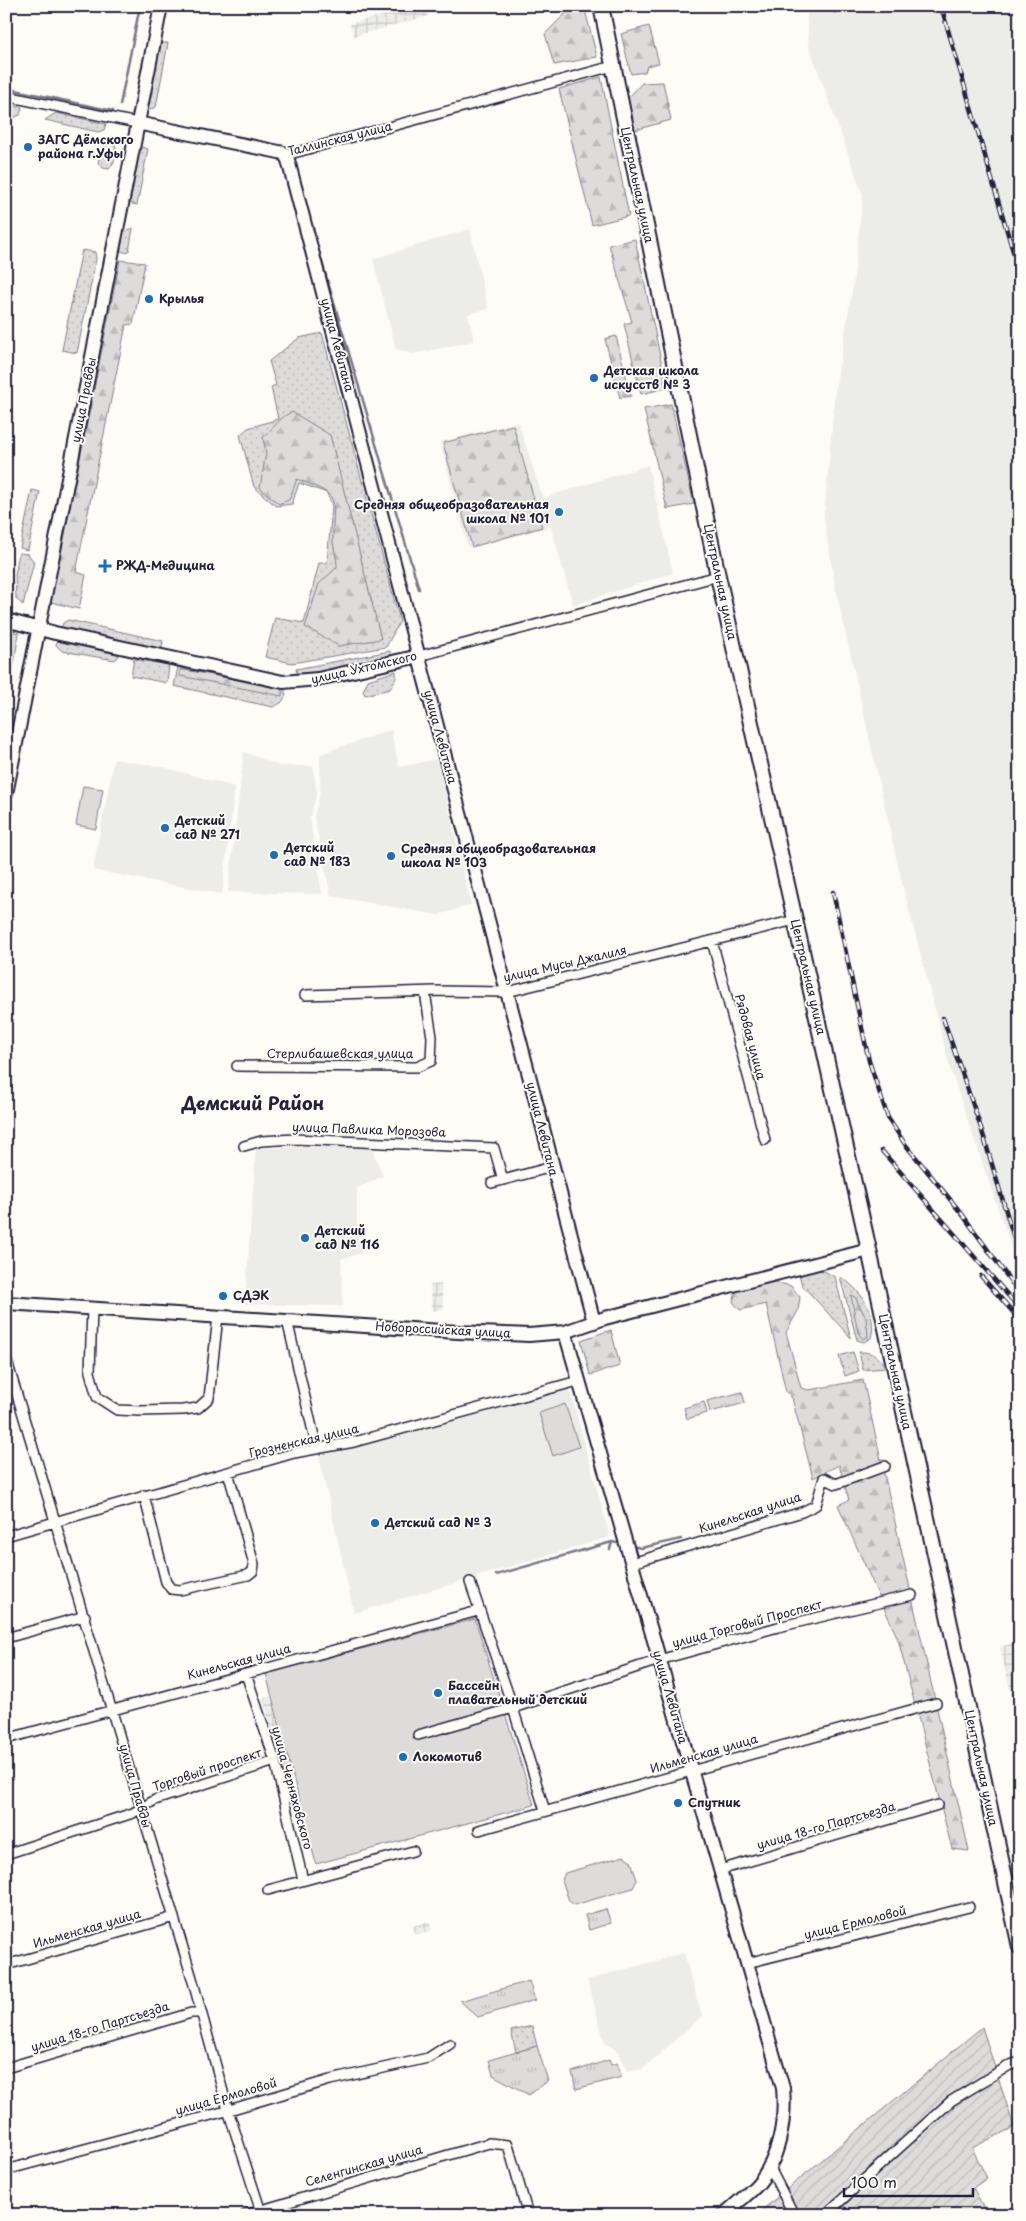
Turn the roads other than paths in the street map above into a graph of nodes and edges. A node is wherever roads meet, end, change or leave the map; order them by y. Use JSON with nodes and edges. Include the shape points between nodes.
{"nodes":[{"id":1,"x":161,"y":6,"type":"edge"},
{"id":2,"x":601,"y":6,"type":"edge"},
{"id":3,"x":613,"y":66,"type":"junction"},
{"id":4,"x":6,"y":99,"type":"edge"},
{"id":5,"x":137,"y":123,"type":"junction"},
{"id":6,"x":284,"y":153,"type":"junction"},
{"id":7,"x":718,"y":576,"type":"junction"},
{"id":8,"x":6,"y":620,"type":"edge"},
{"id":9,"x":39,"y":628,"type":"junction"},
{"id":10,"x":419,"y":656,"type":"junction"},
{"id":11,"x":6,"y":794,"type":"edge"},
{"id":12,"x":795,"y":920,"type":"junction"},
{"id":13,"x":712,"y":941,"type":"junction"},
{"id":14,"x":425,"y":992,"type":"junction"},
{"id":15,"x":506,"y":992,"type":"junction"},
{"id":16,"x":305,"y":995,"type":"dead end"},
{"id":17,"x":237,"y":1066,"type":"dead end"},
{"id":18,"x":765,"y":1140,"type":"dead end"},
{"id":19,"x":244,"y":1146,"type":"dead end"},
{"id":20,"x":552,"y":1167,"type":"junction"},
{"id":21,"x":503,"y":1180,"type":"junction"},
{"id":22,"x":492,"y":1183,"type":"dead end"},
{"id":23,"x":869,"y":1250,"type":"junction"},
{"id":24,"x":6,"y":1302,"type":"edge"},
{"id":25,"x":92,"y":1308,"type":"junction"},
{"id":26,"x":218,"y":1316,"type":"junction"},
{"id":27,"x":287,"y":1320,"type":"junction"},
{"id":28,"x":594,"y":1322,"type":"junction"},
{"id":29,"x":565,"y":1332,"type":"junction"},
{"id":30,"x":6,"y":1358,"type":"edge"},
{"id":31,"x":578,"y":1381,"type":"junction"},
{"id":32,"x":318,"y":1449,"type":"junction"},
{"id":33,"x":885,"y":1466,"type":"dead end"},
{"id":34,"x":228,"y":1472,"type":"junction"},
{"id":35,"x":144,"y":1495,"type":"junction"},
{"id":36,"x":57,"y":1521,"type":"junction"},
{"id":37,"x":6,"y":1536,"type":"edge"},
{"id":38,"x":632,"y":1563,"type":"junction"},
{"id":39,"x":470,"y":1582,"type":"dead end"},
{"id":40,"x":912,"y":1595,"type":"dead end"},
{"id":41,"x":478,"y":1611,"type":"junction"},
{"id":42,"x":85,"y":1616,"type":"junction"},
{"id":43,"x":6,"y":1638,"type":"edge"},
{"id":44,"x":659,"y":1660,"type":"junction"},
{"id":45,"x":246,"y":1674,"type":"junction"},
{"id":46,"x":936,"y":1703,"type":"dead end"},
{"id":47,"x":513,"y":1708,"type":"junction"},
{"id":48,"x":112,"y":1709,"type":"junction"},
{"id":49,"x":418,"y":1735,"type":"dead end"},
{"id":50,"x":6,"y":1739,"type":"edge"},
{"id":51,"x":275,"y":1760,"type":"junction"},
{"id":52,"x":691,"y":1770,"type":"junction"},
{"id":53,"x":938,"y":1806,"type":"dead end"},
{"id":54,"x":141,"y":1808,"type":"junction"},
{"id":55,"x":545,"y":1811,"type":"junction"},
{"id":56,"x":479,"y":1830,"type":"dead end"},
{"id":57,"x":413,"y":1851,"type":"dead end"},
{"id":58,"x":6,"y":1854,"type":"edge"},
{"id":59,"x":720,"y":1870,"type":"junction"},
{"id":60,"x":303,"y":1880,"type":"junction"},
{"id":61,"x":268,"y":1890,"type":"dead end"},
{"id":62,"x":969,"y":1908,"type":"dead end"},
{"id":63,"x":174,"y":1917,"type":"junction"},
{"id":64,"x":1020,"y":1947,"type":"edge"},
{"id":65,"x":747,"y":1963,"type":"junction"},
{"id":66,"x":6,"y":1965,"type":"edge"},
{"id":67,"x":201,"y":2013,"type":"junction"},
{"id":68,"x":450,"y":2044,"type":"dead end"},
{"id":69,"x":1020,"y":2062,"type":"edge"},
{"id":70,"x":6,"y":2068,"type":"edge"},
{"id":71,"x":228,"y":2110,"type":"junction"},
{"id":72,"x":768,"y":2168,"type":"junction"},
{"id":73,"x":6,"y":2170,"type":"edge"},
{"id":74,"x":261,"y":2212,"type":"edge"},
{"id":75,"x":245,"y":2215,"type":"edge"},
{"id":76,"x":528,"y":2215,"type":"edge"},
{"id":77,"x":724,"y":2215,"type":"edge"},
{"id":78,"x":794,"y":2215,"type":"edge"},
{"id":79,"x":825,"y":2215,"type":"edge"}],
"edges":[{"from":1,"to":5,"type":"street","name":"улица Правды"},
{"from":2,"to":3,"type":"main road","name":"Центральная улица"},
{"from":3,"to":6,"type":"street","name":"Таллинская улица","via":[[290,154]]},
{"from":3,"to":7,"type":"main road","name":"Центральная улица"},
{"from":4,"to":5,"type":"street","name":"Таллинская улица","via":[[11,97]]},
{"from":5,"to":6,"type":"street","name":"Таллинская улица"},
{"from":5,"to":9,"type":"street","name":"улица Правды"},
{"from":6,"to":10,"type":"street","name":"улица Левитана"},
{"from":7,"to":10,"type":"street","name":"улица Ухтомского"},
{"from":7,"to":12,"type":"main road","name":"Центральная улица"},
{"from":8,"to":9,"type":"street","name":"улица Ухтомского"},
{"from":9,"to":10,"type":"street","name":"улица Ухтомского","via":[[282,682],[318,679]]},
{"from":9,"to":11,"type":"street","name":"улица Правды"},
{"from":10,"to":15,"type":"street","name":"улица Левитана"},
{"from":12,"to":13,"type":"street","name":"улица Мусы Джалиля"},
{"from":12,"to":23,"type":"main road","name":"Центральная улица"},
{"from":13,"to":15,"type":"street","name":"улица Мусы Джалиля"},
{"from":13,"to":18,"type":"street","name":"Рядовая улица"},
{"from":14,"to":15,"type":"street","name":"улица Мусы Джалиля"},
{"from":14,"to":16,"type":"street","name":"улица Мусы Джалиля"},
{"from":14,"to":17,"type":"street","name":"Стерлибашевская улица","via":[[433,1050],[431,1061],[417,1067]]},
{"from":15,"to":20,"type":"street","name":"улица Левитана"},
{"from":19,"to":21,"type":"street","name":"улица Павлика Морозова","via":[[261,1141],[295,1139],[494,1148]]},
{"from":20,"to":21,"type":"street"},
{"from":20,"to":28,"type":"street","name":"улица Левитана"},
{"from":21,"to":22,"type":"street"},
{"from":23,"to":28,"type":"street","name":"Новороссийская улица"},
{"from":23,"to":64,"type":"main road","name":"Центральная улица"},
{"from":24,"to":25,"type":"street","name":"Новороссийская улица"},
{"from":25,"to":26,"type":"street","name":"Новороссийская улица"},
{"from":25,"to":26,"type":"street","via":[[90,1372],[97,1397],[117,1410],[183,1410],[198,1408],[209,1398]]},
{"from":26,"to":27,"type":"street","name":"Новороссийская улица"},
{"from":27,"to":29,"type":"street","name":"Новороссийская улица","via":[[458,1332],[529,1335]]},
{"from":27,"to":32,"type":"street"},
{"from":28,"to":29,"type":"street","name":"Новороссийская улица"},
{"from":29,"to":31,"type":"street","name":"улица Левитана"},
{"from":30,"to":36,"type":"street","name":"улица Правды"},
{"from":31,"to":32,"type":"street","name":"Грозненская улица"},
{"from":31,"to":38,"type":"street","name":"улица Левитана"},
{"from":32,"to":34,"type":"street","name":"Грозненская улица"},
{"from":33,"to":38,"type":"street","name":"Кинельская улица","via":[[836,1484],[824,1478],[816,1505],[802,1512]]},
{"from":34,"to":35,"type":"street","name":"Грозненская улица"},
{"from":34,"to":35,"type":"street","via":[[254,1564],[248,1575],[180,1590],[171,1588],[166,1582]]},
{"from":35,"to":36,"type":"street","name":"Грозненская улица"},
{"from":36,"to":37,"type":"street","name":"Грозненская улица"},
{"from":36,"to":42,"type":"street","name":"улица Правды"},
{"from":38,"to":44,"type":"street","name":"улица Левитана"},
{"from":39,"to":41,"type":"street"},
{"from":40,"to":44,"type":"street","name":"улица Торговый Проспект"},
{"from":41,"to":45,"type":"street","name":"Кинельская улица"},
{"from":41,"to":47,"type":"street"},
{"from":42,"to":43,"type":"street"},
{"from":42,"to":48,"type":"street","name":"улица Правды"},
{"from":44,"to":47,"type":"street","name":"улица Торговый Проспект"},
{"from":44,"to":52,"type":"street","name":"улица Левитана"},
{"from":45,"to":48,"type":"street","name":"Кинельская улица"},
{"from":45,"to":51,"type":"street","name":"улица Черняховского"},
{"from":46,"to":52,"type":"street","name":"Ильменская улица"},
{"from":47,"to":49,"type":"street","name":"улица Торговый Проспект"},
{"from":47,"to":55,"type":"street"},
{"from":48,"to":50,"type":"street","name":"Кинельская улица"},
{"from":48,"to":54,"type":"street","name":"улица Правды"},
{"from":51,"to":54,"type":"street","name":"Торговый проспект","via":[[154,1800]]},
{"from":51,"to":60,"type":"street","name":"улица Черняховского"},
{"from":52,"to":55,"type":"street","name":"Ильменская улица"},
{"from":52,"to":59,"type":"street","name":"улица Левитана"},
{"from":53,"to":59,"type":"street","name":"улица 18-го Партсъезда"},
{"from":54,"to":58,"type":"street","name":"Торговый проспект"},
{"from":54,"to":63,"type":"street","name":"улица Правды"},
{"from":55,"to":56,"type":"street","name":"Ильменская улица"},
{"from":57,"to":60,"type":"street"},
{"from":59,"to":65,"type":"street","name":"улица Левитана"},
{"from":60,"to":61,"type":"street"},
{"from":62,"to":65,"type":"street","name":"улица Ермоловой"},
{"from":63,"to":66,"type":"street","name":"Ильменская улица"},
{"from":63,"to":67,"type":"street","name":"улица Правды"},
{"from":65,"to":72,"type":"street","name":"улица Левитана","via":[[783,2088],[784,2114],[778,2144]]},
{"from":67,"to":70,"type":"street","name":"улица 18-го Партсъезда","via":[[190,2012]]},
{"from":67,"to":71,"type":"street","name":"улица Правды"},
{"from":68,"to":71,"type":"street","name":"улица Ермоловой","via":[[428,2058],[330,2080]]},
{"from":69,"to":79,"type":"street","via":[[1010,2064],[951,2101]]},
{"from":71,"to":73,"type":"street","name":"улица Ермоловой"},
{"from":71,"to":74,"type":"street","name":"улица Правды"},
{"from":72,"to":77,"type":"street","name":"улица Левитана","via":[[756,2185]]},
{"from":72,"to":78,"type":"street"},
{"from":74,"to":75,"type":"street","name":"Селенгинская улица"},
{"from":74,"to":76,"type":"street","name":"Селенгинская улица","via":[[489,2143],[508,2145]]}]}
